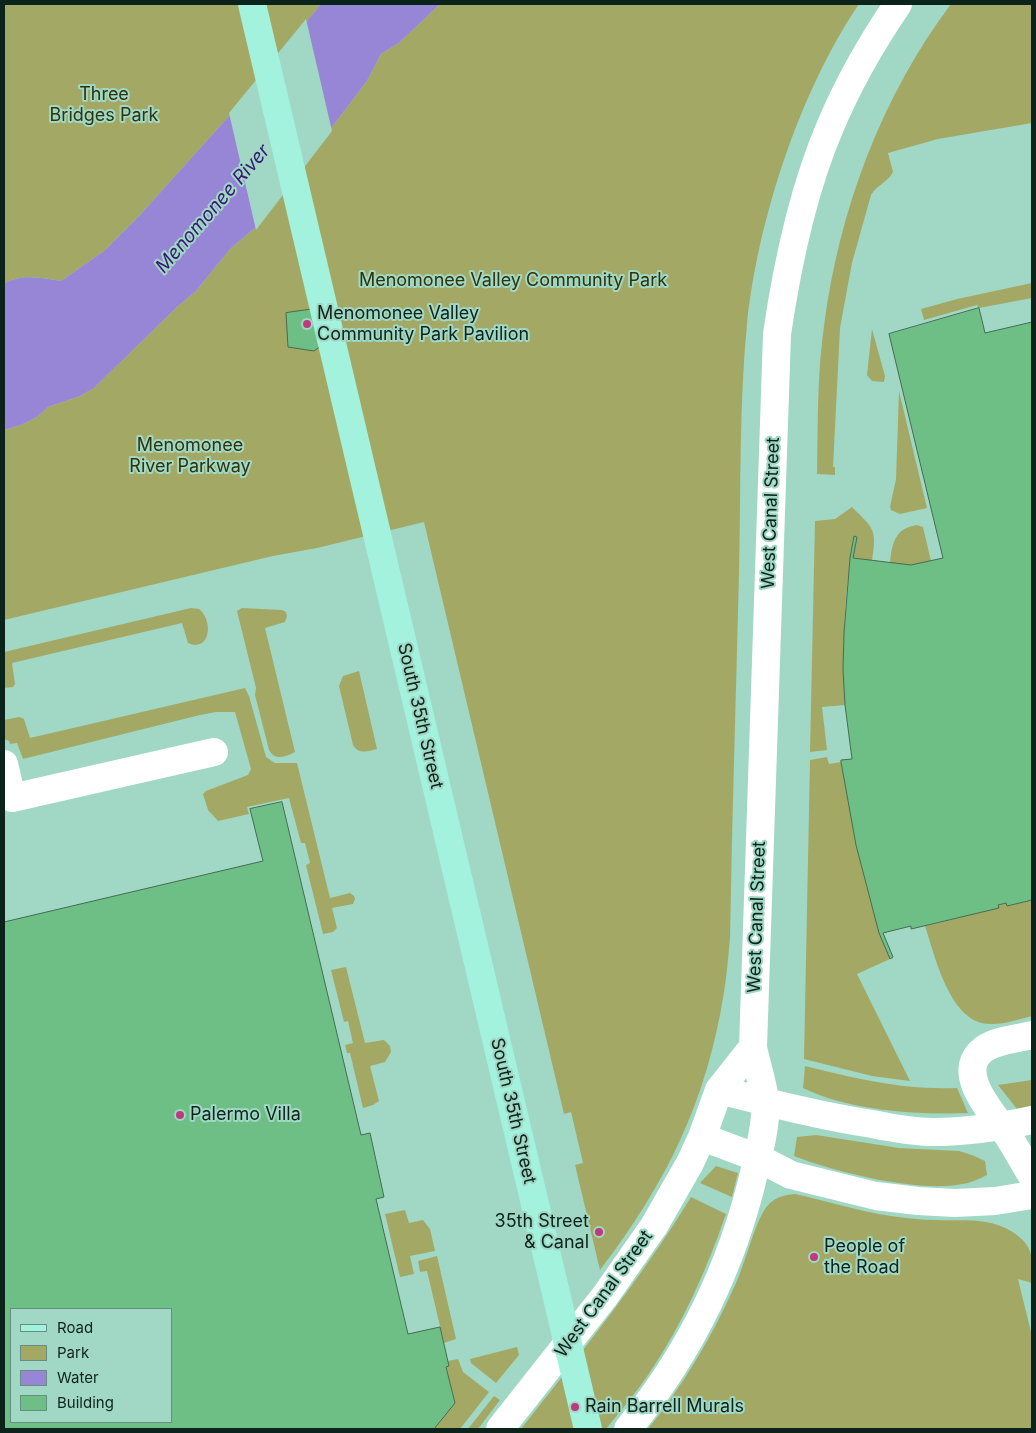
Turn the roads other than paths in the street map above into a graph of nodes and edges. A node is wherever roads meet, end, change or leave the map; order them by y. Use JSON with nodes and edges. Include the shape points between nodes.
{"nodes":[{"id":1,"x":252,"y":4,"type":"edge"},
{"id":2,"x":898,"y":4,"type":"edge"},
{"id":3,"x":214,"y":752,"type":"dead end"},
{"id":4,"x":4,"y":764,"type":"edge"},
{"id":5,"x":1032,"y":1035,"type":"edge"},
{"id":6,"x":752,"y":1047,"type":"junction"},
{"id":7,"x":719,"y":1090,"type":"junction"},
{"id":8,"x":765,"y":1102,"type":"junction"},
{"id":9,"x":1032,"y":1120,"type":"edge"},
{"id":10,"x":1002,"y":1127,"type":"junction"},
{"id":11,"x":702,"y":1137,"type":"junction"},
{"id":12,"x":758,"y":1158,"type":"junction"},
{"id":13,"x":1032,"y":1176,"type":"edge"},
{"id":14,"x":1032,"y":1195,"type":"edge"},
{"id":15,"x":500,"y":1429,"type":"edge"},
{"id":16,"x":588,"y":1429,"type":"edge"},
{"id":17,"x":628,"y":1429,"type":"edge"}],
"edges":[{"from":1,"to":16,"type":"main road","name":"South 35th Street"},
{"from":2,"to":6,"type":"street","name":"West Canal Street","via":[[853,78],[829,128],[798,225],[777,334]]},
{"from":3,"to":4,"type":"street","via":[[12,798]]},
{"from":5,"to":10,"type":"street","via":[[998,1043],[984,1050],[975,1060],[973,1076],[977,1090]]},
{"from":6,"to":7,"type":"street","name":"West Canal Street"},
{"from":6,"to":8,"type":"street","name":"West Canal Street"},
{"from":7,"to":8,"type":"street"},
{"from":7,"to":11,"type":"street","name":"West Canal Street"},
{"from":8,"to":10,"type":"street","via":[[803,1112],[932,1132]]},
{"from":8,"to":12,"type":"street","name":"West Canal Street"},
{"from":9,"to":10,"type":"street"},
{"from":10,"to":13,"type":"street"},
{"from":11,"to":12,"type":"street"},
{"from":11,"to":15,"type":"street","name":"West Canal Street","via":[[680,1182],[632,1259]]},
{"from":12,"to":14,"type":"street","via":[[791,1175],[876,1196],[955,1203]]},
{"from":12,"to":17,"type":"street","name":"West Canal Street","via":[[734,1245],[711,1299],[673,1366]]}]}
